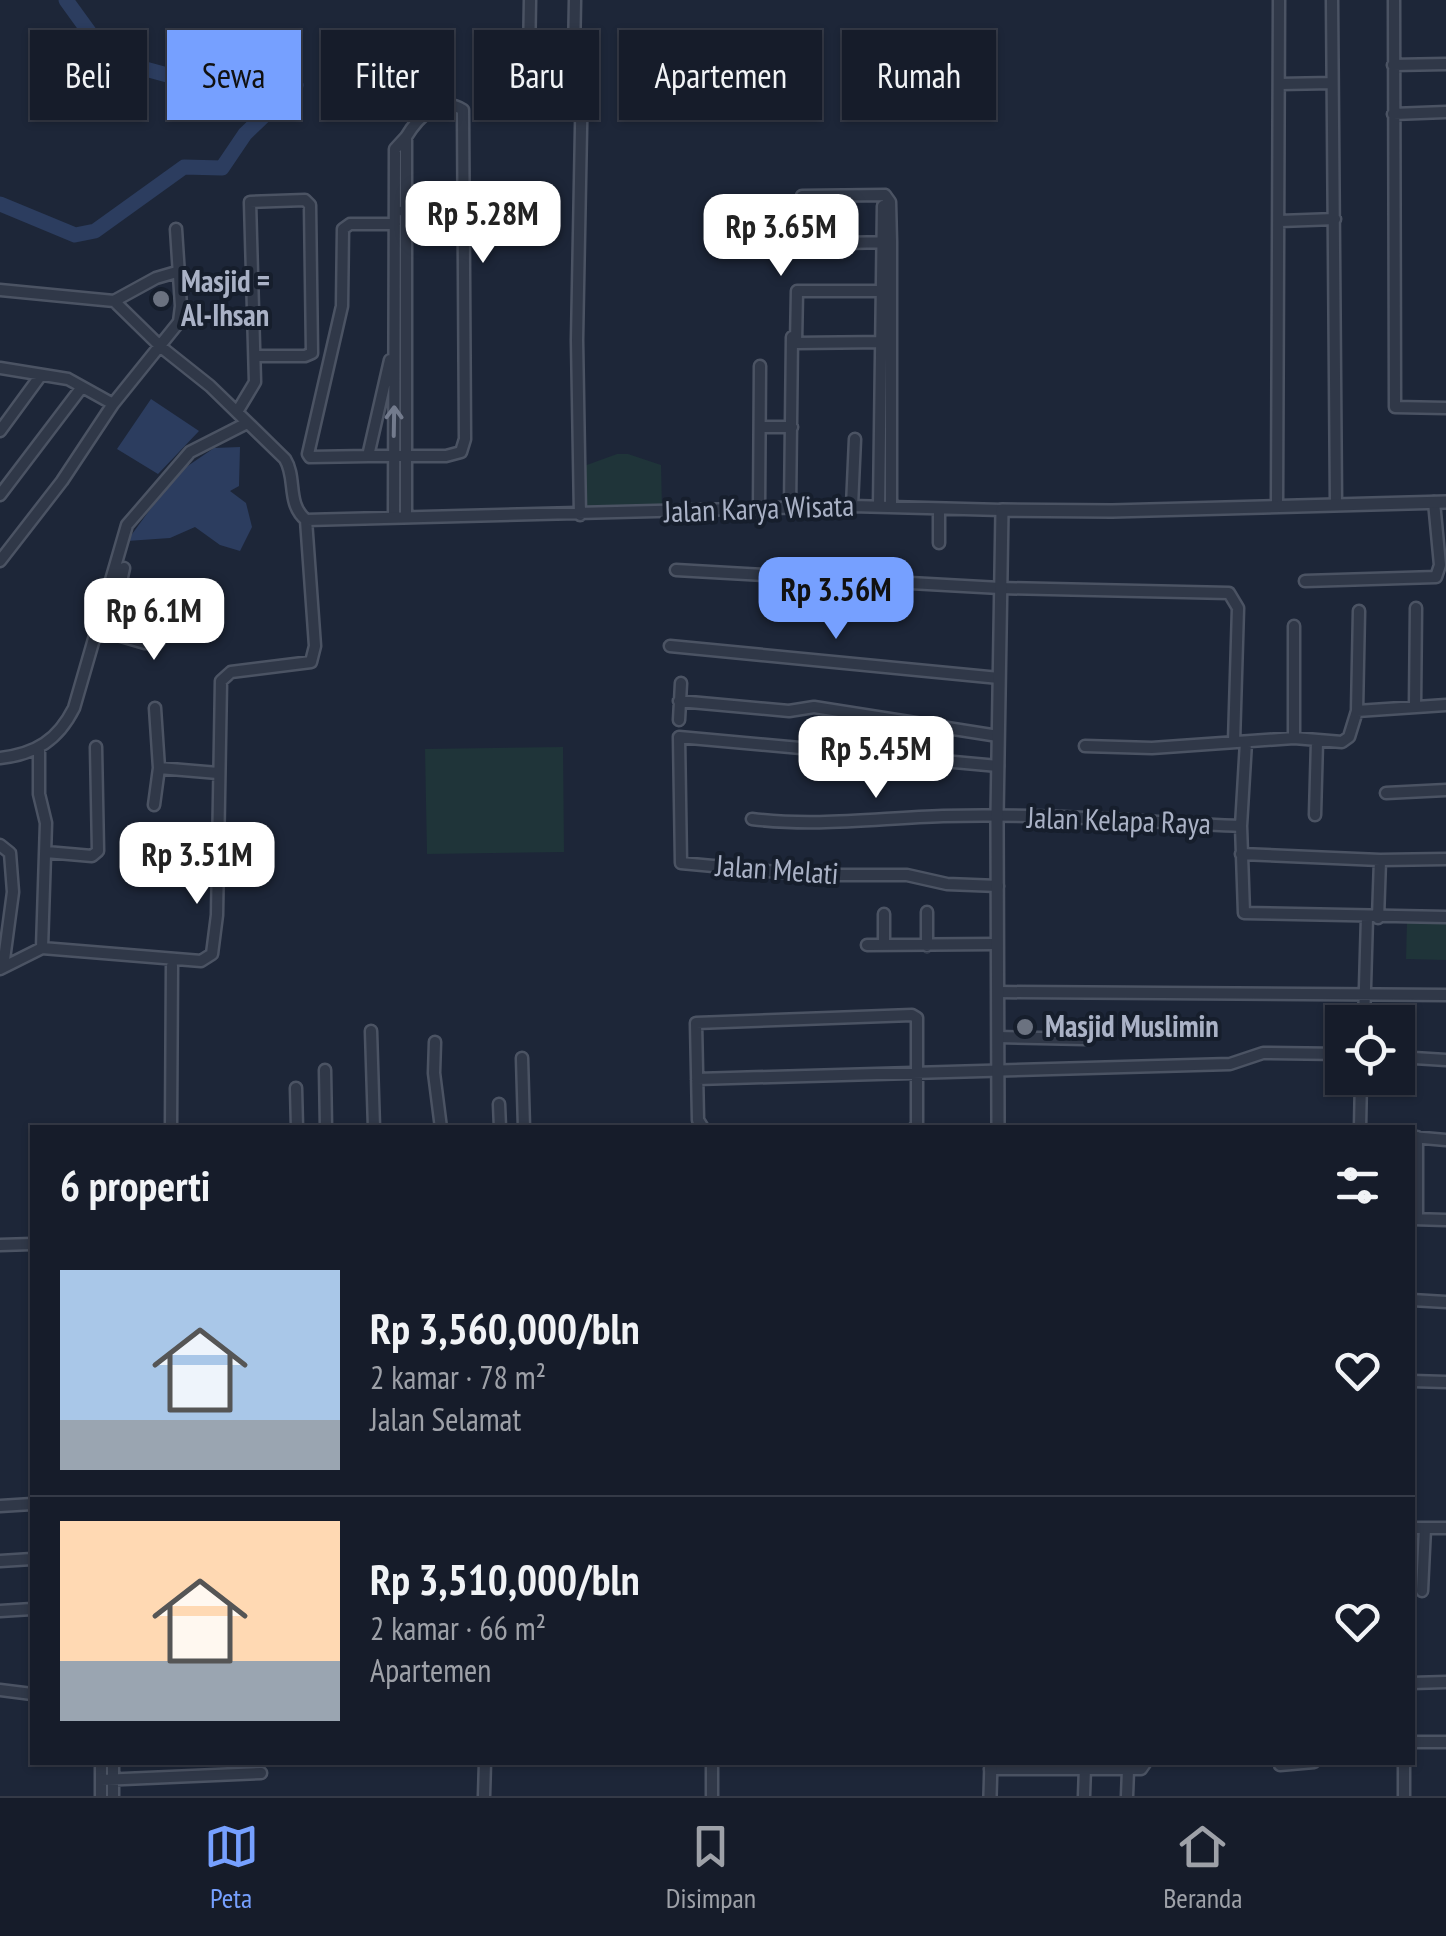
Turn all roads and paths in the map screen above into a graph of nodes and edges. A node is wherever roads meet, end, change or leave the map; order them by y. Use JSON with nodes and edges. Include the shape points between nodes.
{"nodes":[{"id":1,"x":530,"y":0,"type":"edge"},
{"id":2,"x":575,"y":0,"type":"edge"},
{"id":3,"x":1278,"y":0,"type":"edge"},
{"id":4,"x":1332,"y":0,"type":"edge"},
{"id":5,"x":1394,"y":0,"type":"edge"},
{"id":6,"x":529,"y":30,"type":"edge"},
{"id":7,"x":575,"y":30,"type":"edge"},
{"id":8,"x":1446,"y":64,"type":"edge"},
{"id":9,"x":1394,"y":65,"type":"junction"},
{"id":10,"x":1332,"y":83,"type":"junction"},
{"id":11,"x":1280,"y":84,"type":"junction"},
{"id":12,"x":1446,"y":112,"type":"edge"},
{"id":13,"x":1393,"y":114,"type":"junction"},
{"id":14,"x":581,"y":120,"type":"edge"},
{"id":15,"x":802,"y":196,"type":"dead end"},
{"id":16,"x":401,"y":211,"type":"junction"},
{"id":17,"x":462,"y":212,"type":"junction"},
{"id":18,"x":1336,"y":219,"type":"junction"},
{"id":19,"x":1280,"y":221,"type":"junction"},
{"id":20,"x":395,"y":224,"type":"junction"},
{"id":21,"x":176,"y":229,"type":"dead end"},
{"id":22,"x":887,"y":242,"type":"junction"},
{"id":23,"x":800,"y":244,"type":"dead end"},
{"id":24,"x":180,"y":272,"type":"junction"},
{"id":25,"x":794,"y":276,"type":"dead end"},
{"id":26,"x":0,"y":290,"type":"edge"},
{"id":27,"x":886,"y":291,"type":"junction"},
{"id":28,"x":114,"y":301,"type":"junction"},
{"id":29,"x":395,"y":339,"type":"junction"},
{"id":30,"x":886,"y":342,"type":"junction"},
{"id":31,"x":161,"y":347,"type":"junction"},
{"id":32,"x":255,"y":356,"type":"junction"},
{"id":33,"x":760,"y":366,"type":"dead end"},
{"id":34,"x":0,"y":368,"type":"edge"},
{"id":35,"x":41,"y":376,"type":"junction"},
{"id":36,"x":82,"y":387,"type":"junction"},
{"id":37,"x":114,"y":404,"type":"junction"},
{"id":38,"x":1446,"y":408,"type":"edge"},
{"id":39,"x":237,"y":412,"type":"junction"},
{"id":40,"x":247,"y":422,"type":"junction"},
{"id":41,"x":792,"y":426,"type":"junction"},
{"id":42,"x":760,"y":427,"type":"junction"},
{"id":43,"x":0,"y":431,"type":"edge"},
{"id":44,"x":854,"y":439,"type":"dead end"},
{"id":45,"x":368,"y":456,"type":"junction"},
{"id":46,"x":399,"y":456,"type":"junction"},
{"id":47,"x":0,"y":495,"type":"edge"},
{"id":48,"x":1336,"y":502,"type":"junction"},
{"id":49,"x":1439,"y":502,"type":"edge"},
{"id":50,"x":1277,"y":505,"type":"junction"},
{"id":51,"x":852,"y":506,"type":"junction"},
{"id":52,"x":885,"y":507,"type":"junction"},
{"id":53,"x":760,"y":509,"type":"junction"},
{"id":54,"x":790,"y":509,"type":"junction"},
{"id":55,"x":939,"y":509,"type":"junction"},
{"id":56,"x":1002,"y":510,"type":"junction"},
{"id":57,"x":580,"y":514,"type":"junction"},
{"id":58,"x":400,"y":518,"type":"junction"},
{"id":59,"x":306,"y":520,"type":"junction"},
{"id":60,"x":939,"y":543,"type":"dead end"},
{"id":61,"x":0,"y":558,"type":"edge"},
{"id":62,"x":124,"y":568,"type":"dead end"},
{"id":63,"x":676,"y":570,"type":"dead end"},
{"id":64,"x":1304,"y":582,"type":"dead end"},
{"id":65,"x":1000,"y":588,"type":"junction"},
{"id":66,"x":1416,"y":608,"type":"dead end"},
{"id":67,"x":1359,"y":610,"type":"dead end"},
{"id":68,"x":168,"y":611,"type":"dead end"},
{"id":69,"x":1294,"y":626,"type":"dead end"},
{"id":70,"x":103,"y":630,"type":"junction"},
{"id":71,"x":670,"y":646,"type":"dead end"},
{"id":72,"x":998,"y":678,"type":"junction"},
{"id":73,"x":680,"y":683,"type":"dead end"},
{"id":74,"x":679,"y":701,"type":"junction"},
{"id":75,"x":1446,"y":705,"type":"edge"},
{"id":76,"x":1415,"y":706,"type":"junction"},
{"id":77,"x":155,"y":708,"type":"dead end"},
{"id":78,"x":1356,"y":711,"type":"junction"},
{"id":79,"x":678,"y":720,"type":"dead end"},
{"id":80,"x":998,"y":736,"type":"junction"},
{"id":81,"x":1294,"y":738,"type":"junction"},
{"id":82,"x":1317,"y":740,"type":"junction"},
{"id":83,"x":1240,"y":742,"type":"junction"},
{"id":84,"x":96,"y":746,"type":"dead end"},
{"id":85,"x":1086,"y":746,"type":"dead end"},
{"id":86,"x":40,"y":749,"type":"junction"},
{"id":87,"x":0,"y":758,"type":"edge"},
{"id":88,"x":998,"y":766,"type":"junction"},
{"id":89,"x":159,"y":768,"type":"junction"},
{"id":90,"x":218,"y":773,"type":"junction"},
{"id":91,"x":1446,"y":790,"type":"edge"},
{"id":92,"x":1386,"y":793,"type":"dead end"},
{"id":93,"x":154,"y":805,"type":"dead end"},
{"id":94,"x":1315,"y":815,"type":"dead end"},
{"id":95,"x":997,"y":817,"type":"junction"},
{"id":96,"x":752,"y":820,"type":"dead end"},
{"id":97,"x":1241,"y":826,"type":"junction"},
{"id":98,"x":0,"y":844,"type":"edge"},
{"id":99,"x":46,"y":852,"type":"junction"},
{"id":100,"x":1241,"y":854,"type":"junction"},
{"id":101,"x":1446,"y":859,"type":"edge"},
{"id":102,"x":1380,"y":860,"type":"junction"},
{"id":103,"x":998,"y":886,"type":"junction"},
{"id":104,"x":927,"y":912,"type":"dead end"},
{"id":105,"x":884,"y":914,"type":"dead end"},
{"id":106,"x":1446,"y":916,"type":"edge"},
{"id":107,"x":1372,"y":918,"type":"junction"},
{"id":108,"x":996,"y":944,"type":"junction"},
{"id":109,"x":868,"y":945,"type":"dead end"},
{"id":110,"x":884,"y":945,"type":"junction"},
{"id":111,"x":927,"y":946,"type":"junction"},
{"id":112,"x":42,"y":948,"type":"junction"},
{"id":113,"x":172,"y":966,"type":"dead end"},
{"id":114,"x":2,"y":968,"type":"edge"},
{"id":115,"x":998,"y":992,"type":"junction"},
{"id":116,"x":1366,"y":994,"type":"junction"},
{"id":117,"x":1446,"y":995,"type":"edge"},
{"id":118,"x":1365,"y":1005,"type":"edge"},
{"id":119,"x":371,"y":1031,"type":"dead end"},
{"id":120,"x":998,"y":1037,"type":"junction"},
{"id":121,"x":1085,"y":1039,"type":"dead end"},
{"id":122,"x":435,"y":1042,"type":"dead end"},
{"id":123,"x":1325,"y":1054,"type":"edge"},
{"id":124,"x":522,"y":1058,"type":"dead end"},
{"id":125,"x":1415,"y":1058,"type":"edge"},
{"id":126,"x":1446,"y":1060,"type":"edge"},
{"id":127,"x":326,"y":1070,"type":"dead end"},
{"id":128,"x":998,"y":1072,"type":"junction"},
{"id":129,"x":919,"y":1075,"type":"junction"},
{"id":130,"x":697,"y":1079,"type":"junction"},
{"id":131,"x":296,"y":1088,"type":"dead end"},
{"id":132,"x":1361,"y":1095,"type":"edge"},
{"id":133,"x":500,"y":1104,"type":"dead end"},
{"id":134,"x":171,"y":1125,"type":"edge"},
{"id":135,"x":297,"y":1125,"type":"edge"},
{"id":136,"x":326,"y":1125,"type":"edge"},
{"id":137,"x":374,"y":1125,"type":"edge"},
{"id":138,"x":441,"y":1125,"type":"edge"},
{"id":139,"x":500,"y":1125,"type":"edge"},
{"id":140,"x":524,"y":1125,"type":"edge"},
{"id":141,"x":701,"y":1125,"type":"edge"},
{"id":142,"x":918,"y":1125,"type":"edge"},
{"id":143,"x":998,"y":1125,"type":"edge"},
{"id":144,"x":1360,"y":1125,"type":"edge"},
{"id":145,"x":1415,"y":1137,"type":"edge"},
{"id":146,"x":1446,"y":1140,"type":"edge"},
{"id":147,"x":1415,"y":1219,"type":"edge"},
{"id":148,"x":1446,"y":1220,"type":"edge"},
{"id":149,"x":30,"y":1244,"type":"edge"},
{"id":150,"x":0,"y":1245,"type":"edge"},
{"id":151,"x":1415,"y":1300,"type":"edge"},
{"id":152,"x":1446,"y":1302,"type":"edge"},
{"id":153,"x":1415,"y":1381,"type":"edge"},
{"id":154,"x":1446,"y":1382,"type":"edge"},
{"id":155,"x":30,"y":1504,"type":"edge"},
{"id":156,"x":0,"y":1506,"type":"edge"},
{"id":157,"x":1419,"y":1528,"type":"edge"},
{"id":158,"x":1446,"y":1528,"type":"edge"},
{"id":159,"x":30,"y":1560,"type":"edge"},
{"id":160,"x":0,"y":1562,"type":"edge"},
{"id":161,"x":1422,"y":1590,"type":"dead end"},
{"id":162,"x":30,"y":1609,"type":"edge"},
{"id":163,"x":0,"y":1611,"type":"edge"},
{"id":164,"x":1446,"y":1682,"type":"edge"},
{"id":165,"x":1415,"y":1683,"type":"edge"},
{"id":166,"x":0,"y":1690,"type":"edge"},
{"id":167,"x":30,"y":1694,"type":"edge"},
{"id":168,"x":1415,"y":1742,"type":"edge"},
{"id":169,"x":1446,"y":1742,"type":"edge"},
{"id":170,"x":102,"y":1765,"type":"edge"},
{"id":171,"x":112,"y":1765,"type":"edge"},
{"id":172,"x":485,"y":1765,"type":"edge"},
{"id":173,"x":712,"y":1765,"type":"edge"},
{"id":174,"x":1144,"y":1765,"type":"edge"},
{"id":175,"x":1404,"y":1765,"type":"edge"},
{"id":176,"x":990,"y":1766,"type":"edge"},
{"id":177,"x":1085,"y":1767,"type":"junction"},
{"id":178,"x":1128,"y":1770,"type":"junction"},
{"id":179,"x":262,"y":1773,"type":"dead end"},
{"id":180,"x":107,"y":1780,"type":"junction"},
{"id":181,"x":101,"y":1796,"type":"edge"},
{"id":182,"x":113,"y":1796,"type":"edge"},
{"id":183,"x":484,"y":1796,"type":"edge"},
{"id":184,"x":712,"y":1796,"type":"edge"},
{"id":185,"x":990,"y":1796,"type":"edge"},
{"id":186,"x":1084,"y":1796,"type":"edge"},
{"id":187,"x":1128,"y":1796,"type":"edge"},
{"id":188,"x":1404,"y":1796,"type":"edge"}],
"edges":[{"from":1,"to":6,"type":"street"},
{"from":2,"to":7,"type":"street"},
{"from":3,"to":11,"type":"street"},
{"from":4,"to":10,"type":"street"},
{"from":5,"to":9,"type":"street"},
{"from":8,"to":9,"type":"street"},
{"from":9,"to":13,"type":"street"},
{"from":10,"to":11,"type":"street"},
{"from":10,"to":18,"type":"street"},
{"from":11,"to":19,"type":"street"},
{"from":12,"to":13,"type":"street"},
{"from":13,"to":38,"type":"street","via":[[1395,407]]},
{"from":14,"to":57,"type":"street"},
{"from":15,"to":22,"type":"street","via":[[885,195]]},
{"from":16,"to":17,"type":"street"},
{"from":16,"to":17,"type":"street","via":[[396,146],[437,106],[448,104],[464,110]]},
{"from":16,"to":20,"type":"street"},
{"from":16,"to":46,"type":"street"},
{"from":17,"to":46,"type":"street","via":[[464,448],[452,456]]},
{"from":18,"to":19,"type":"street"},
{"from":18,"to":48,"type":"street"},
{"from":19,"to":50,"type":"street"},
{"from":20,"to":29,"type":"street"},
{"from":20,"to":45,"type":"street","via":[[343,229],[342,306],[308,454]]},
{"from":21,"to":24,"type":"street"},
{"from":22,"to":23,"type":"street"},
{"from":22,"to":27,"type":"street"},
{"from":24,"to":28,"type":"street"},
{"from":24,"to":31,"type":"street","via":[[182,315]]},
{"from":25,"to":41,"type":"street"},
{"from":26,"to":28,"type":"street"},
{"from":27,"to":30,"type":"street"},
{"from":27,"to":30,"type":"street","via":[[797,291],[796,343]]},
{"from":28,"to":31,"type":"street"},
{"from":29,"to":45,"type":"street"},
{"from":46,"to":29,"type":"street","one_way":true},
{"from":30,"to":52,"type":"street"},
{"from":31,"to":37,"type":"street"},
{"from":31,"to":39,"type":"street"},
{"from":32,"to":32,"type":"street","via":[[312,353],[305,200],[250,202]]},
{"from":32,"to":39,"type":"street","via":[[255,382]]},
{"from":33,"to":42,"type":"street"},
{"from":34,"to":35,"type":"street"},
{"from":35,"to":36,"type":"street"},
{"from":35,"to":43,"type":"street"},
{"from":36,"to":37,"type":"street"},
{"from":36,"to":47,"type":"street"},
{"from":37,"to":61,"type":"street"},
{"from":39,"to":40,"type":"street"},
{"from":40,"to":59,"type":"street","via":[[290,466],[294,505]]},
{"from":40,"to":70,"type":"street","via":[[190,452],[128,525]]},
{"from":41,"to":42,"type":"street"},
{"from":41,"to":54,"type":"street"},
{"from":42,"to":53,"type":"street"},
{"from":44,"to":51,"type":"street"},
{"from":45,"to":46,"type":"street"},
{"from":46,"to":58,"type":"street"},
{"from":48,"to":49,"type":"street","name":"Jalan Karya Wisata"},
{"from":48,"to":50,"type":"street","name":"Jalan Karya Wisata"},
{"from":49,"to":64,"type":"street","via":[[1439,572],[1429,579]]},
{"from":50,"to":56,"type":"street","name":"Jalan Karya Wisata"},
{"from":51,"to":52,"type":"street","name":"Jalan Karya Wisata"},
{"from":51,"to":54,"type":"street","name":"Jalan Karya Wisata"},
{"from":52,"to":55,"type":"street","name":"Jalan Karya Wisata"},
{"from":53,"to":54,"type":"street","name":"Jalan Karya Wisata"},
{"from":53,"to":57,"type":"street","name":"Jalan Karya Wisata"},
{"from":55,"to":56,"type":"street","name":"Jalan Karya Wisata"},
{"from":55,"to":60,"type":"street"},
{"from":56,"to":65,"type":"street"},
{"from":57,"to":58,"type":"street","name":"Jalan Karya Wisata"},
{"from":58,"to":59,"type":"street","name":"Jalan Karya Wisata"},
{"from":59,"to":90,"type":"street","via":[[314,657],[308,664],[224,676]]},
{"from":62,"to":70,"type":"street"},
{"from":63,"to":65,"type":"street"},
{"from":65,"to":72,"type":"street"},
{"from":65,"to":83,"type":"street","via":[[1232,595],[1238,608]]},
{"from":66,"to":76,"type":"street"},
{"from":67,"to":78,"type":"street"},
{"from":68,"to":70,"type":"street","via":[[159,641]]},
{"from":69,"to":81,"type":"street"},
{"from":70,"to":86,"type":"street","via":[[64,727]]},
{"from":71,"to":72,"type":"street"},
{"from":72,"to":80,"type":"street"},
{"from":73,"to":74,"type":"street"},
{"from":74,"to":79,"type":"street"},
{"from":74,"to":80,"type":"street","via":[[789,711],[814,707]]},
{"from":75,"to":76,"type":"street"},
{"from":76,"to":78,"type":"street"},
{"from":77,"to":89,"type":"street"},
{"from":78,"to":82,"type":"street","via":[[1346,740]]},
{"from":80,"to":88,"type":"street"},
{"from":81,"to":82,"type":"street"},
{"from":81,"to":83,"type":"street"},
{"from":82,"to":94,"type":"street"},
{"from":83,"to":85,"type":"street"},
{"from":83,"to":97,"type":"street"},
{"from":84,"to":99,"type":"street","via":[[98,851]]},
{"from":86,"to":87,"type":"street"},
{"from":86,"to":99,"type":"street"},
{"from":88,"to":95,"type":"street"},
{"from":88,"to":103,"type":"street","name":"Jalan Melati","via":[[679,737],[681,863]]},
{"from":89,"to":90,"type":"street"},
{"from":89,"to":93,"type":"street"},
{"from":90,"to":112,"type":"street","via":[[217,914],[210,956],[201,961]]},
{"from":91,"to":92,"type":"street"},
{"from":95,"to":96,"type":"street","name":"Jalan Kelapa Raya"},
{"from":95,"to":97,"type":"street","name":"Jalan Kelapa Raya"},
{"from":95,"to":103,"type":"street"},
{"from":97,"to":100,"type":"street"},
{"from":98,"to":114,"type":"street","via":[[10,853],[14,892]]},
{"from":99,"to":112,"type":"street"},
{"from":100,"to":102,"type":"street"},
{"from":100,"to":107,"type":"street","via":[[1246,914]]},
{"from":101,"to":102,"type":"street"},
{"from":102,"to":107,"type":"street"},
{"from":103,"to":108,"type":"street"},
{"from":104,"to":111,"type":"street"},
{"from":105,"to":110,"type":"street"},
{"from":106,"to":107,"type":"street"},
{"from":107,"to":116,"type":"street"},
{"from":108,"to":111,"type":"street"},
{"from":108,"to":115,"type":"street"},
{"from":109,"to":110,"type":"street"},
{"from":110,"to":111,"type":"street"},
{"from":112,"to":114,"type":"street"},
{"from":113,"to":134,"type":"street"},
{"from":115,"to":116,"type":"street"},
{"from":115,"to":120,"type":"street"},
{"from":116,"to":117,"type":"street"},
{"from":116,"to":118,"type":"street"},
{"from":119,"to":137,"type":"street"},
{"from":120,"to":121,"type":"street"},
{"from":120,"to":128,"type":"street"},
{"from":122,"to":138,"type":"street"},
{"from":123,"to":128,"type":"street"},
{"from":124,"to":140,"type":"street"},
{"from":125,"to":126,"type":"street"},
{"from":127,"to":136,"type":"street"},
{"from":128,"to":129,"type":"street"},
{"from":128,"to":143,"type":"street"},
{"from":129,"to":130,"type":"street"},
{"from":129,"to":130,"type":"street","via":[[912,1015],[696,1023]]},
{"from":129,"to":142,"type":"street"},
{"from":130,"to":141,"type":"street"},
{"from":131,"to":135,"type":"street"},
{"from":132,"to":144,"type":"street"},
{"from":133,"to":139,"type":"street"},
{"from":145,"to":146,"type":"street"},
{"from":145,"to":147,"type":"street"},
{"from":147,"to":148,"type":"street"},
{"from":149,"to":150,"type":"street"},
{"from":151,"to":152,"type":"street"},
{"from":153,"to":154,"type":"street"},
{"from":155,"to":156,"type":"street"},
{"from":157,"to":158,"type":"street"},
{"from":157,"to":161,"type":"street"},
{"from":159,"to":160,"type":"street"},
{"from":162,"to":163,"type":"street"},
{"from":164,"to":165,"type":"street"},
{"from":166,"to":167,"type":"street"},
{"from":168,"to":169,"type":"street"},
{"from":170,"to":180,"type":"street"},
{"from":171,"to":180,"type":"street"},
{"from":172,"to":183,"type":"street"},
{"from":173,"to":184,"type":"street"},
{"from":174,"to":178,"type":"street"},
{"from":175,"to":188,"type":"street"},
{"from":176,"to":177,"type":"street"},
{"from":176,"to":185,"type":"street"},
{"from":177,"to":178,"type":"street"},
{"from":177,"to":186,"type":"street"},
{"from":178,"to":187,"type":"street"},
{"from":179,"to":180,"type":"street"},
{"from":180,"to":181,"type":"street"},
{"from":180,"to":182,"type":"street"}]}
